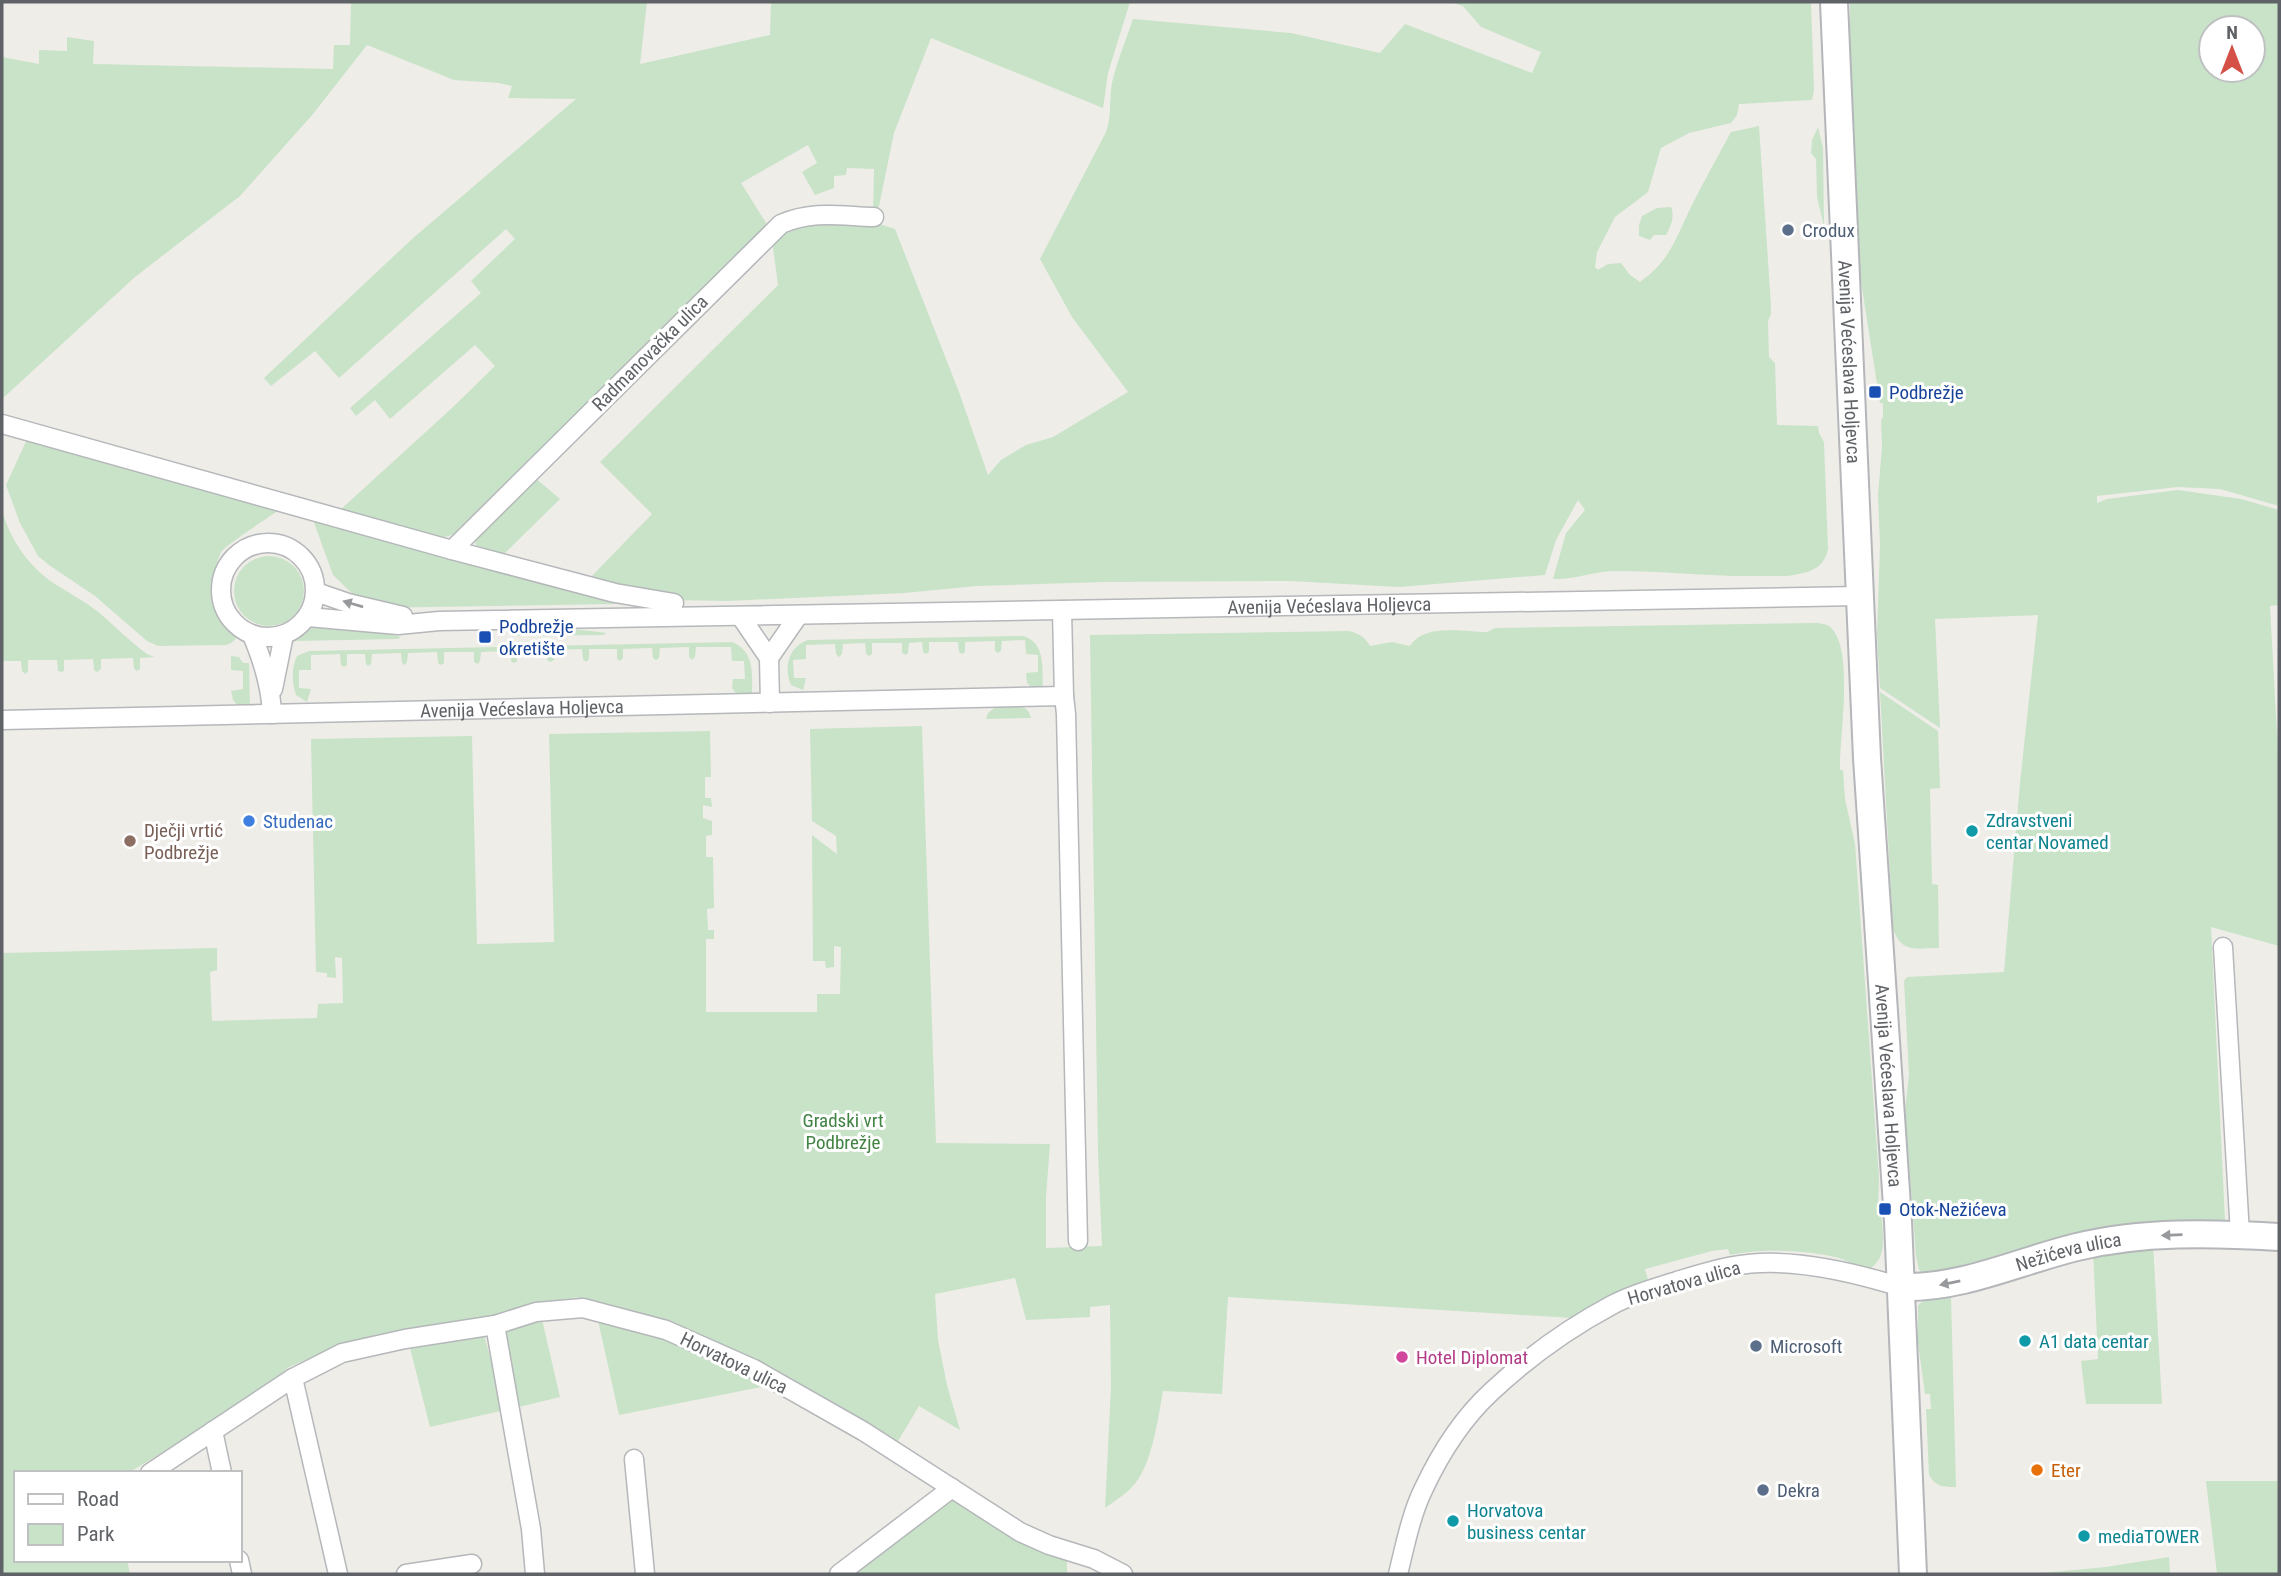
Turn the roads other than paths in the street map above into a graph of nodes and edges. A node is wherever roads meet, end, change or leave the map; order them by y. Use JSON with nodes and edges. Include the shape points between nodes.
{"nodes":[{"id":1,"x":1834,"y":2,"type":"edge"},
{"id":2,"x":874,"y":217,"type":"dead end"},
{"id":3,"x":2,"y":424,"type":"edge"},
{"id":4,"x":452,"y":550,"type":"junction"},
{"id":5,"x":316,"y":592,"type":"junction"},
{"id":6,"x":1859,"y":596,"type":"junction"},
{"id":7,"x":674,"y":603,"type":"dead end"},
{"id":8,"x":1062,"y":611,"type":"junction"},
{"id":9,"x":798,"y":616,"type":"junction"},
{"id":10,"x":308,"y":617,"type":"junction"},
{"id":11,"x":741,"y":617,"type":"junction"},
{"id":12,"x":439,"y":621,"type":"junction"},
{"id":13,"x":252,"y":635,"type":"junction"},
{"id":14,"x":284,"y":635,"type":"junction"},
{"id":15,"x":769,"y":659,"type":"junction"},
{"id":16,"x":1064,"y":696,"type":"junction"},
{"id":17,"x":770,"y":703,"type":"junction"},
{"id":18,"x":272,"y":705,"type":"junction"},
{"id":19,"x":2,"y":720,"type":"edge"},
{"id":20,"x":2222,"y":947,"type":"dead end"},
{"id":21,"x":2240,"y":1234,"type":"junction"},
{"id":22,"x":2279,"y":1237,"type":"edge"},
{"id":23,"x":1077,"y":1241,"type":"dead end"},
{"id":24,"x":1901,"y":1287,"type":"junction"},
{"id":25,"x":495,"y":1325,"type":"junction"},
{"id":26,"x":293,"y":1378,"type":"junction"},
{"id":27,"x":213,"y":1431,"type":"junction"},
{"id":28,"x":634,"y":1459,"type":"dead end"},
{"id":29,"x":153,"y":1471,"type":"edge"},
{"id":30,"x":222,"y":1471,"type":"edge"},
{"id":31,"x":952,"y":1488,"type":"junction"},
{"id":32,"x":472,"y":1564,"type":"dead end"},
{"id":33,"x":338,"y":1574,"type":"edge"},
{"id":34,"x":406,"y":1574,"type":"edge"},
{"id":35,"x":536,"y":1574,"type":"edge"},
{"id":36,"x":645,"y":1574,"type":"edge"},
{"id":37,"x":839,"y":1574,"type":"edge"},
{"id":38,"x":1123,"y":1574,"type":"edge"},
{"id":39,"x":1398,"y":1574,"type":"edge"},
{"id":40,"x":1913,"y":1574,"type":"edge"}],
"edges":[{"from":1,"to":6,"type":"street","name":"Avenija Većeslava Holjevca"},
{"from":2,"to":4,"type":"street","name":"Radmanovačka ulica","via":[[820,214],[781,224]]},
{"from":3,"to":4,"type":"street"},
{"from":4,"to":7,"type":"street","via":[[615,593]]},
{"from":5,"to":10,"type":"street"},
{"from":12,"to":5,"type":"street","name":"Avenija Većeslava Holjevca","one_way":true,"via":[[397,615]]},
{"from":5,"to":13,"type":"street","via":[[306,562],[280,544],[264,543],[235,556],[221,584],[222,600],[238,627]]},
{"from":6,"to":8,"type":"street","name":"Avenija Većeslava Holjevca"},
{"from":6,"to":24,"type":"street","name":"Avenija Većeslava Holjevca"},
{"from":8,"to":9,"type":"street","name":"Avenija Većeslava Holjevca"},
{"from":8,"to":16,"type":"street"},
{"from":9,"to":11,"type":"street","name":"Avenija Većeslava Holjevca"},
{"from":9,"to":15,"type":"street"},
{"from":10,"to":12,"type":"street","name":"Avenija Većeslava Holjevca","via":[[398,625]]},
{"from":10,"to":14,"type":"street"},
{"from":11,"to":12,"type":"street","name":"Avenija Većeslava Holjevca"},
{"from":11,"to":15,"type":"street"},
{"from":13,"to":14,"type":"street"},
{"from":13,"to":18,"type":"street","via":[[264,662]]},
{"from":14,"to":18,"type":"street"},
{"from":15,"to":17,"type":"street"},
{"from":16,"to":17,"type":"street","name":"Avenija Većeslava Holjevca"},
{"from":16,"to":23,"type":"street"},
{"from":17,"to":18,"type":"street","name":"Avenija Većeslava Holjevca"},
{"from":18,"to":19,"type":"street","name":"Avenija Većeslava Holjevca"},
{"from":20,"to":21,"type":"street"},
{"from":21,"to":22,"type":"street","name":"Nežićeva ulica"},
{"from":21,"to":24,"type":"street","name":"Nežićeva ulica","one_way":true,"via":[[2100,1242],[1951,1283]]},
{"from":24,"to":39,"type":"street","name":"Horvatova ulica","via":[[1823,1268],[1757,1263],[1723,1268],[1613,1304],[1550,1344],[1490,1392],[1468,1418],[1422,1490]]},
{"from":24,"to":40,"type":"street","name":"Avenija Većeslava Holjevca"},
{"from":25,"to":26,"type":"street","name":"Horvatova ulica","via":[[342,1353]]},
{"from":25,"to":31,"type":"street","name":"Horvatova ulica","via":[[537,1312],[583,1308],[666,1330],[754,1369]]},
{"from":25,"to":35,"type":"street"},
{"from":26,"to":27,"type":"street","name":"Horvatova ulica"},
{"from":26,"to":33,"type":"street"},
{"from":27,"to":29,"type":"street","name":"Horvatova ulica"},
{"from":27,"to":30,"type":"street"},
{"from":28,"to":36,"type":"street"},
{"from":31,"to":37,"type":"street"},
{"from":31,"to":38,"type":"street","name":"Horvatova ulica","via":[[1020,1532]]},
{"from":32,"to":34,"type":"street"}]}
